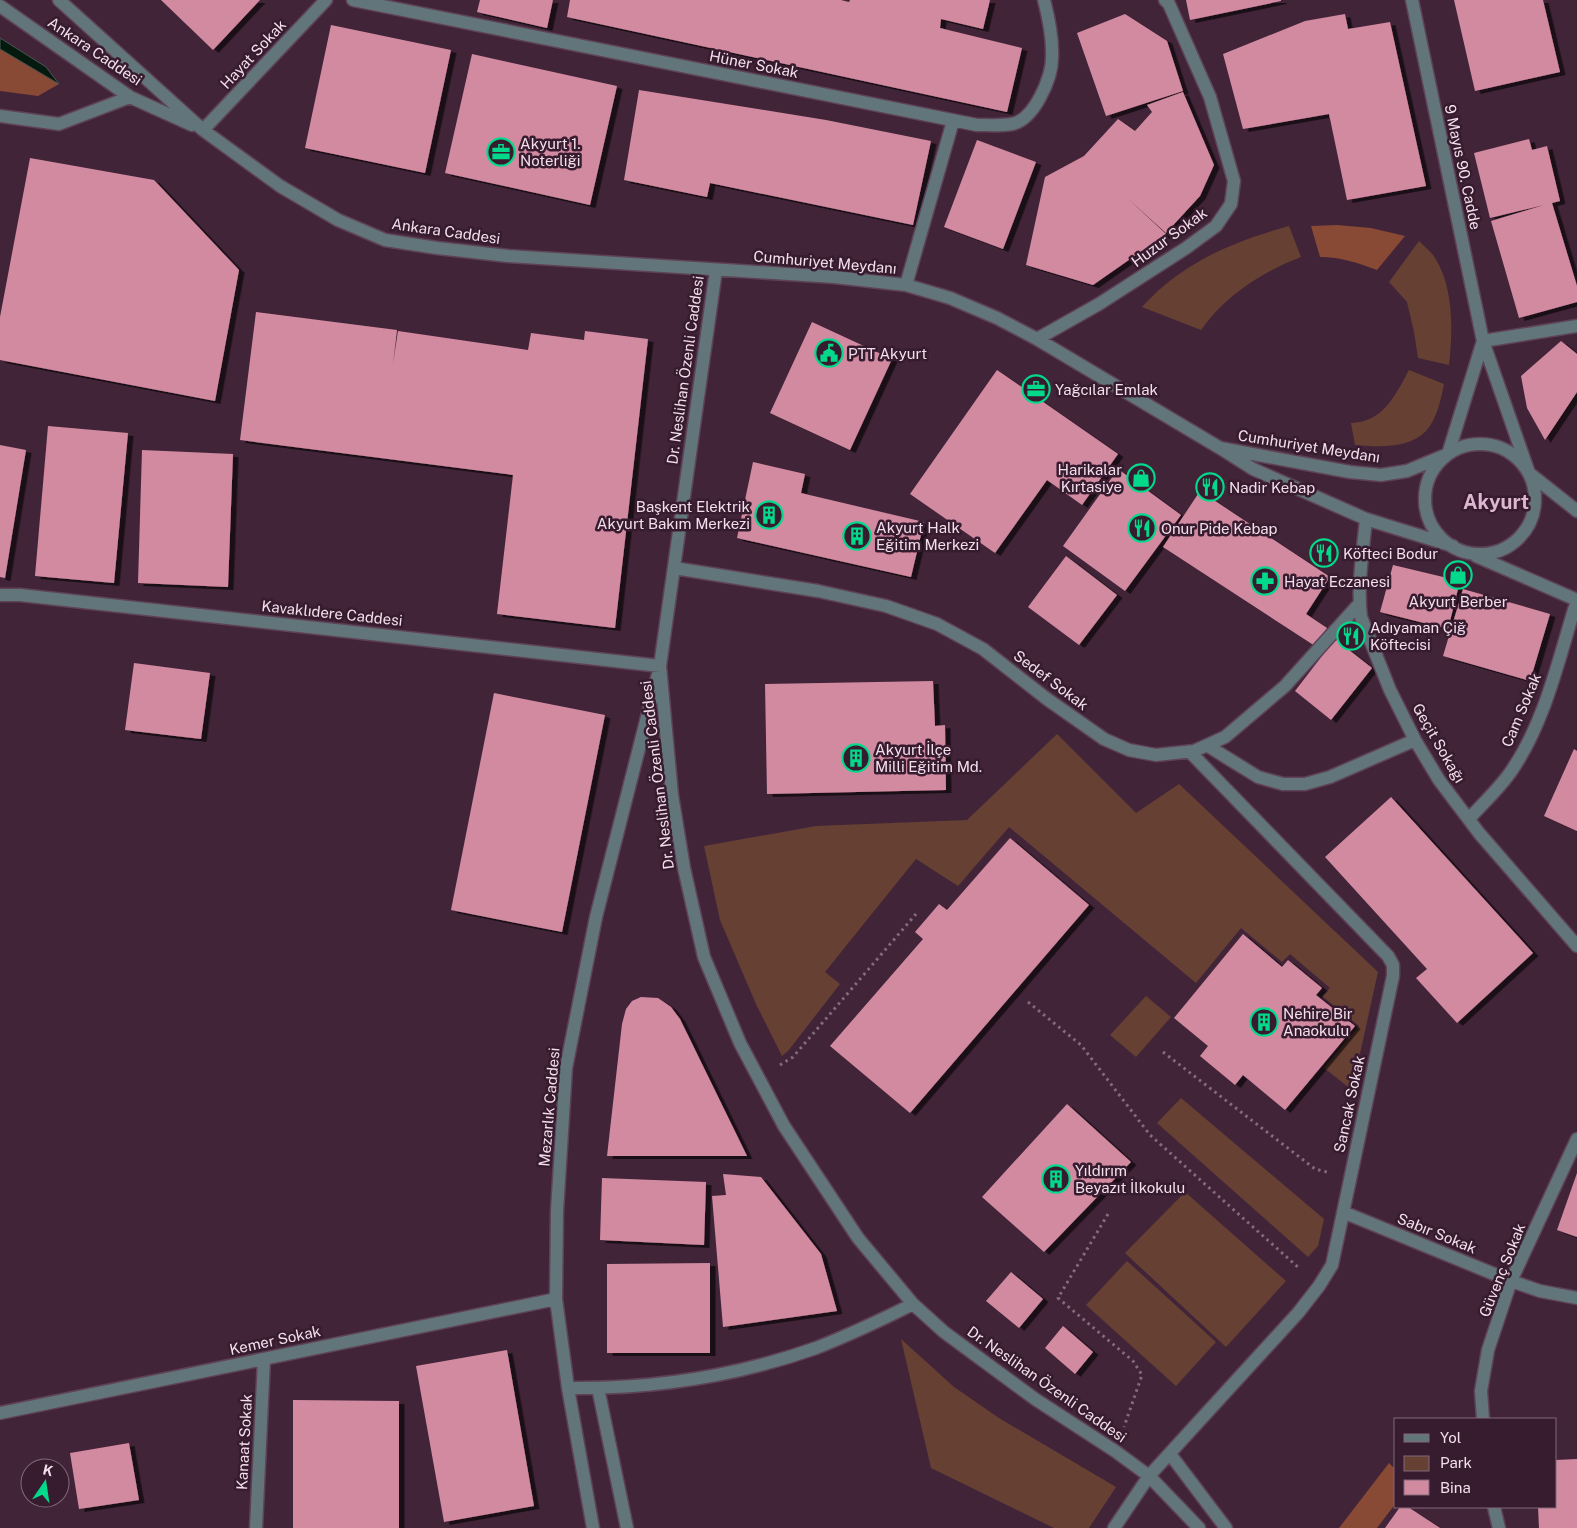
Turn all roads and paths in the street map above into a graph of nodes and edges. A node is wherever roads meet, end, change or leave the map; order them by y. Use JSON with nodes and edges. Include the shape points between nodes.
{"nodes":[{"id":1,"x":59,"y":0,"type":"edge"},
{"id":2,"x":326,"y":0,"type":"edge"},
{"id":3,"x":353,"y":0,"type":"edge"},
{"id":4,"x":1044,"y":0,"type":"edge"},
{"id":5,"x":1165,"y":0,"type":"edge"},
{"id":6,"x":1412,"y":0,"type":"edge"},
{"id":7,"x":0,"y":6,"type":"edge"},
{"id":8,"x":130,"y":97,"type":"junction"},
{"id":9,"x":0,"y":116,"type":"edge"},
{"id":10,"x":953,"y":121,"type":"junction"},
{"id":11,"x":203,"y":130,"type":"junction"},
{"id":12,"x":716,"y":270,"type":"junction"},
{"id":13,"x":906,"y":285,"type":"junction"},
{"id":14,"x":1577,"y":326,"type":"edge"},
{"id":15,"x":1037,"y":339,"type":"junction"},
{"id":16,"x":1483,"y":341,"type":"junction"},
{"id":17,"x":1220,"y":448,"type":"junction"},
{"id":18,"x":1448,"y":454,"type":"junction"},
{"id":19,"x":1529,"y":473,"type":"junction"},
{"id":20,"x":1577,"y":511,"type":"edge"},
{"id":21,"x":1366,"y":519,"type":"junction"},
{"id":22,"x":1453,"y":546,"type":"junction"},
{"id":23,"x":1470,"y":552,"type":"junction"},
{"id":24,"x":674,"y":568,"type":"junction"},
{"id":25,"x":0,"y":595,"type":"edge"},
{"id":26,"x":1577,"y":600,"type":"edge"},
{"id":27,"x":1359,"y":604,"type":"junction"},
{"id":28,"x":660,"y":666,"type":"junction"},
{"id":29,"x":1415,"y":740,"type":"junction"},
{"id":30,"x":1208,"y":746,"type":"junction"},
{"id":31,"x":1190,"y":752,"type":"junction"},
{"id":32,"x":1469,"y":818,"type":"junction"},
{"id":33,"x":916,"y":914,"type":"dead end"},
{"id":34,"x":1577,"y":946,"type":"edge"},
{"id":35,"x":1028,"y":1002,"type":"dead end"},
{"id":36,"x":1163,"y":1052,"type":"dead end"},
{"id":37,"x":793,"y":1057,"type":"dead end"},
{"id":38,"x":1577,"y":1139,"type":"edge"},
{"id":39,"x":1315,"y":1169,"type":"dead end"},
{"id":40,"x":1343,"y":1212,"type":"junction"},
{"id":41,"x":1108,"y":1214,"type":"dead end"},
{"id":42,"x":1511,"y":1281,"type":"junction"},
{"id":43,"x":1319,"y":1286,"type":"junction"},
{"id":44,"x":1577,"y":1298,"type":"edge"},
{"id":45,"x":556,"y":1299,"type":"junction"},
{"id":46,"x":913,"y":1304,"type":"junction"},
{"id":47,"x":264,"y":1359,"type":"junction"},
{"id":48,"x":568,"y":1388,"type":"junction"},
{"id":49,"x":598,"y":1388,"type":"junction"},
{"id":50,"x":0,"y":1413,"type":"edge"},
{"id":51,"x":1484,"y":1418,"type":"edge"},
{"id":52,"x":1115,"y":1451,"type":"junction"},
{"id":53,"x":1170,"y":1454,"type":"junction"},
{"id":54,"x":1149,"y":1476,"type":"junction"},
{"id":55,"x":1494,"y":1508,"type":"edge"},
{"id":56,"x":256,"y":1528,"type":"edge"},
{"id":57,"x":593,"y":1528,"type":"edge"},
{"id":58,"x":627,"y":1528,"type":"edge"},
{"id":59,"x":1114,"y":1528,"type":"edge"},
{"id":60,"x":1199,"y":1528,"type":"edge"},
{"id":61,"x":1226,"y":1528,"type":"edge"},
{"id":62,"x":1499,"y":1528,"type":"edge"}],
"edges":[{"from":1,"to":11,"type":"street","name":"Ankara Caddesi"},
{"from":2,"to":11,"type":"street","name":"Hayat Sokak"},
{"from":3,"to":10,"type":"street","name":"Hüner Sokak"},
{"from":4,"to":10,"type":"street","name":"Hüner Sokak","via":[[1050,23],[1052,60],[1044,90],[1031,112],[1014,124],[977,125]]},
{"from":5,"to":15,"type":"street","name":"Huzur Sokak","via":[[1210,97],[1234,181],[1231,204],[1216,226],[1186,248]]},
{"from":6,"to":16,"type":"street","name":"9 Mayıs 90. Cadde"},
{"from":7,"to":8,"type":"street","name":"Ankara Caddesi"},
{"from":8,"to":9,"type":"street","via":[[59,124]]},
{"from":8,"to":11,"type":"street","name":"Ankara Caddesi"},
{"from":10,"to":13,"type":"street"},
{"from":11,"to":12,"type":"street","name":"Ankara Caddesi","via":[[280,186],[338,220],[385,240],[508,256]]},
{"from":12,"to":13,"type":"street","name":"Cumhuriyet Meydanı"},
{"from":12,"to":24,"type":"street","name":"Dr. Neslihan Özenli Caddesi"},
{"from":13,"to":15,"type":"street","name":"Cumhuriyet Meydanı","via":[[950,298]]},
{"from":14,"to":16,"type":"street"},
{"from":15,"to":17,"type":"street","name":"Cumhuriyet Meydanı"},
{"from":16,"to":18,"type":"street","name":"9 Mayıs 90. Cadde"},
{"from":16,"to":19,"type":"street","name":"9 Mayıs 90. Cadde"},
{"from":17,"to":18,"type":"street","name":"Cumhuriyet Meydanı","via":[[1381,475],[1407,471]]},
{"from":17,"to":21,"type":"street","name":"Cumhuriyet Meydanı","via":[[1253,469]]},
{"from":18,"to":19,"type":"street","name":"Cumhuriyet Meydanı","via":[[1475,444],[1502,448],[1518,458]]},
{"from":18,"to":22,"type":"street","name":"Cumhuriyet Meydanı","via":[[1435,466],[1427,483],[1425,502],[1429,520],[1439,535]]},
{"from":19,"to":20,"type":"street"},
{"from":19,"to":23,"type":"street","name":"Cumhuriyet Meydanı","via":[[1535,490],[1535,508],[1530,524],[1519,538],[1504,548],[1487,554]]},
{"from":21,"to":22,"type":"street","name":"Cumhuriyet Meydanı"},
{"from":21,"to":27,"type":"street","name":"Geçit Sokağı"},
{"from":22,"to":23,"type":"street","name":"Cumhuriyet Meydanı"},
{"from":23,"to":26,"type":"street"},
{"from":24,"to":28,"type":"street","name":"Dr. Neslihan Özenli Caddesi"},
{"from":24,"to":31,"type":"street","name":"Sedef Sokak","via":[[818,591],[886,606],[937,624],[983,649],[1104,739],[1129,750],[1156,756]]},
{"from":25,"to":28,"type":"street","name":"Kavaklıdere Caddesi"},
{"from":26,"to":32,"type":"street","name":"Cam Sokak","via":[[1532,734],[1512,771]]},
{"from":27,"to":29,"type":"street","name":"Geçit Sokağı","via":[[1380,667]]},
{"from":27,"to":30,"type":"street","name":"Sedef Sokak","via":[[1285,686],[1225,737]]},
{"from":28,"to":45,"type":"street","name":"Mezarlık Caddesi","via":[[596,917],[566,1068],[557,1211]]},
{"from":28,"to":46,"type":"street","name":"Dr. Neslihan Özenli Caddesi","via":[[674,804],[684,868],[704,957],[740,1043],[784,1126],[858,1238]]},
{"from":29,"to":30,"type":"street","via":[[1330,777],[1305,784],[1283,784],[1258,777]]},
{"from":29,"to":32,"type":"street","name":"Geçit Sokağı","via":[[1439,780]]},
{"from":30,"to":31,"type":"street","name":"Sedef Sokak"},
{"from":31,"to":40,"type":"street","name":"Sancak Sokak","via":[[1388,956],[1393,966]]},
{"from":32,"to":34,"type":"street","name":"Geçit Sokağı"},
{"from":33,"to":37,"type":"path"},
{"from":35,"to":43,"type":"path","via":[[1081,1045],[1150,1135]]},
{"from":36,"to":39,"type":"path"},
{"from":38,"to":42,"type":"street","name":"Güvenç Sokak"},
{"from":40,"to":42,"type":"street","name":"Sabır Sokak"},
{"from":40,"to":43,"type":"street","name":"Sancak Sokak","via":[[1332,1265]]},
{"from":41,"to":52,"type":"path","via":[[1058,1298],[1133,1362],[1142,1375]]},
{"from":42,"to":44,"type":"street","name":"Sabır Sokak"},
{"from":42,"to":51,"type":"street","name":"Güvenç Sokak","via":[[1488,1350],[1481,1391]]},
{"from":43,"to":53,"type":"street","name":"Sancak Sokak"},
{"from":45,"to":47,"type":"street","name":"Kemer Sokak"},
{"from":45,"to":48,"type":"street","name":"Mezarlık Caddesi"},
{"from":46,"to":49,"type":"street","via":[[848,1335],[763,1364],[666,1383]]},
{"from":46,"to":52,"type":"street","name":"Dr. Neslihan Özenli Caddesi","via":[[944,1332],[1035,1399]]},
{"from":47,"to":50,"type":"street","name":"Kemer Sokak"},
{"from":47,"to":56,"type":"street","name":"Kanaat Sokak"},
{"from":48,"to":49,"type":"street"},
{"from":48,"to":57,"type":"street","name":"Mezarlık Caddesi"},
{"from":49,"to":58,"type":"street"},
{"from":52,"to":54,"type":"street","name":"Dr. Neslihan Özenli Caddesi"},
{"from":53,"to":54,"type":"street","name":"Sancak Sokak"},
{"from":53,"to":61,"type":"street"},
{"from":54,"to":59,"type":"street","name":"Sancak Sokak"},
{"from":54,"to":60,"type":"street","name":"Dr. Neslihan Özenli Caddesi"},
{"from":55,"to":62,"type":"street"}]}
